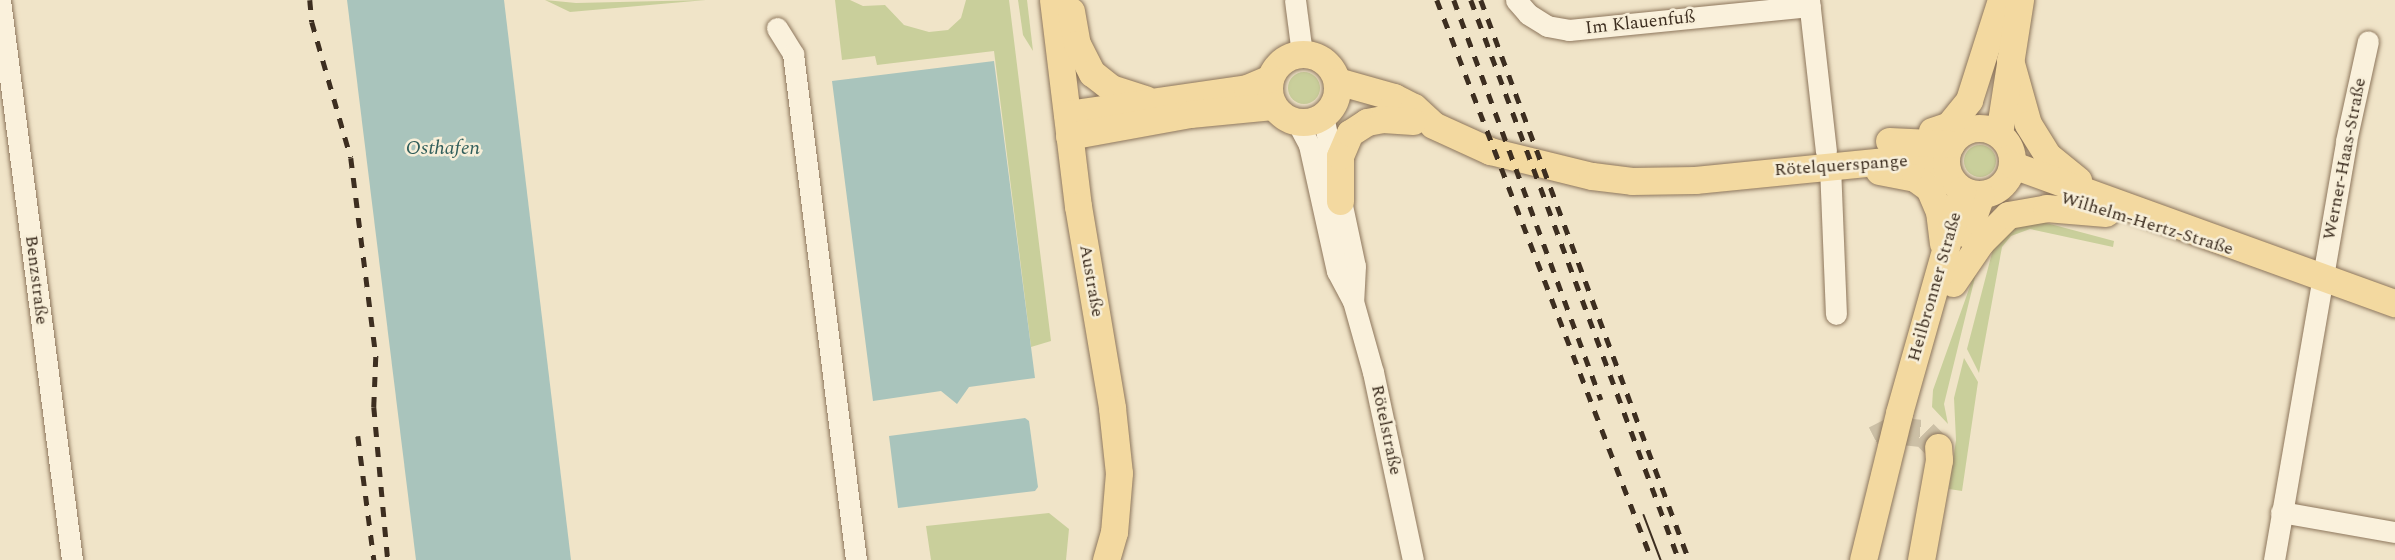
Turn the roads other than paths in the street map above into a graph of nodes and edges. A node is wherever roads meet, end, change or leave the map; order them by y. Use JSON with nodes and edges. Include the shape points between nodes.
{"nodes":[{"id":1,"x":0,"y":0,"type":"edge"},
{"id":2,"x":1053,"y":0,"type":"edge"},
{"id":3,"x":1070,"y":0,"type":"edge"},
{"id":4,"x":1295,"y":0,"type":"edge"},
{"id":5,"x":1516,"y":0,"type":"edge"},
{"id":6,"x":2001,"y":0,"type":"edge"},
{"id":7,"x":2008,"y":0,"type":"edge"},
{"id":8,"x":2020,"y":0,"type":"edge"},
{"id":9,"x":1810,"y":3,"type":"edge"},
{"id":10,"x":777,"y":28,"type":"dead end"},
{"id":11,"x":2368,"y":42,"type":"dead end"},
{"id":12,"x":1302,"y":54,"type":"junction"},
{"id":13,"x":2010,"y":60,"type":"junction"},
{"id":14,"x":1270,"y":78,"type":"junction"},
{"id":15,"x":1155,"y":101,"type":"junction"},
{"id":16,"x":1331,"y":101,"type":"junction"},
{"id":17,"x":1273,"y":105,"type":"junction"},
{"id":18,"x":1297,"y":122,"type":"junction"},
{"id":19,"x":1423,"y":123,"type":"junction"},
{"id":20,"x":1068,"y":125,"type":"junction"},
{"id":21,"x":1987,"y":131,"type":"junction"},
{"id":22,"x":1881,"y":141,"type":"junction"},
{"id":23,"x":1948,"y":156,"type":"junction"},
{"id":24,"x":1833,"y":161,"type":"junction"},
{"id":25,"x":2009,"y":173,"type":"junction"},
{"id":26,"x":1972,"y":193,"type":"junction"},
{"id":27,"x":1340,"y":201,"type":"junction"},
{"id":28,"x":2116,"y":208,"type":"junction"},
{"id":29,"x":1944,"y":255,"type":"junction"},
{"id":30,"x":2322,"y":278,"type":"junction"},
{"id":31,"x":1953,"y":283,"type":"junction"},
{"id":32,"x":1353,"y":301,"type":"junction"},
{"id":33,"x":2395,"y":303,"type":"edge"},
{"id":34,"x":1836,"y":314,"type":"dead end"},
{"id":35,"x":1875,"y":439,"type":"dead end"},
{"id":36,"x":1938,"y":447,"type":"dead end"},
{"id":37,"x":2281,"y":512,"type":"junction"},
{"id":38,"x":2395,"y":532,"type":"edge"},
{"id":39,"x":72,"y":560,"type":"edge"},
{"id":40,"x":855,"y":560,"type":"edge"},
{"id":41,"x":1106,"y":560,"type":"edge"},
{"id":42,"x":1413,"y":560,"type":"edge"},
{"id":43,"x":1850,"y":560,"type":"edge"},
{"id":44,"x":1863,"y":560,"type":"edge"},
{"id":45,"x":1881,"y":560,"type":"edge"},
{"id":46,"x":1921,"y":560,"type":"edge"},
{"id":47,"x":2274,"y":560,"type":"edge"}],
"edges":[{"from":1,"to":39,"type":"street","name":"Benzstraße"},
{"from":2,"to":20,"type":"main road","name":"Austraße"},
{"from":3,"to":15,"type":"main road","via":[[1077,44],[1092,73],[1111,88]]},
{"from":4,"to":12,"type":"street"},
{"from":5,"to":9,"type":"street","name":"Im Klauenfuß","via":[[1528,14],[1547,26],[1569,30]]},
{"from":6,"to":22,"type":"main road","via":[[1969,100],[1960,115],[1930,132]]},
{"from":7,"to":21,"type":"main road"},
{"from":8,"to":13,"type":"main road"},
{"from":9,"to":24,"type":"street","name":"Im Klauenfuß"},
{"from":10,"to":40,"type":"street","via":[[793,54]]},
{"from":11,"to":30,"type":"street","name":"Werner-Haas-Straße"},
{"from":12,"to":14,"type":"main road","via":[[1279,63]]},
{"from":12,"to":16,"type":"main road","via":[[1328,64]]},
{"from":13,"to":21,"type":"main road"},
{"from":13,"to":28,"type":"main road","via":[[2023,112],[2047,154]]},
{"from":14,"to":15,"type":"main road","via":[[1247,88]]},
{"from":14,"to":17,"type":"main road"},
{"from":15,"to":20,"type":"main road"},
{"from":16,"to":18,"type":"main road"},
{"from":16,"to":19,"type":"main road","name":"Rötelquerspange","via":[[1372,105]]},
{"from":16,"to":27,"type":"street","name":"Rötelstraße"},
{"from":17,"to":18,"type":"main road","via":[[1284,117]]},
{"from":17,"to":20,"type":"main road"},
{"from":18,"to":32,"type":"street","name":"Rötelstraße","via":[[1309,146],[1337,271]]},
{"from":19,"to":24,"type":"main road","name":"Rötelquerspange","via":[[1490,150],[1592,176],[1632,181],[1695,180]]},
{"from":19,"to":27,"type":"main road","via":[[1383,119],[1368,122],[1350,133],[1340,156]]},
{"from":20,"to":41,"type":"main road","name":"Austraße","via":[[1119,473],[1114,532]]},
{"from":21,"to":23,"type":"main road"},
{"from":21,"to":25,"type":"main road","via":[[2012,153]]},
{"from":22,"to":23,"type":"main road","name":"Rötelquerspange"},
{"from":22,"to":24,"type":"main road","name":"Rötelquerspange"},
{"from":23,"to":24,"type":"main road","name":"Rötelquerspange"},
{"from":23,"to":26,"type":"main road"},
{"from":24,"to":29,"type":"main road","via":[[1915,178],[1929,188],[1939,211]]},
{"from":24,"to":34,"type":"street","name":"Im Klauenfuß"},
{"from":25,"to":26,"type":"main road","via":[[1995,191]]},
{"from":25,"to":28,"type":"main road","name":"Wilhelm-Hertz-Straße"},
{"from":26,"to":29,"type":"main road","name":"Heilbronner Straße"},
{"from":26,"to":31,"type":"main road","name":"Heilbronner Straße"},
{"from":27,"to":32,"type":"street","name":"Rötelstraße","via":[[1355,266]]},
{"from":28,"to":30,"type":"main road","name":"Wilhelm-Hertz-Straße"},
{"from":28,"to":31,"type":"main road","via":[[2046,208],[2008,215],[1981,242]]},
{"from":29,"to":44,"type":"main road","name":"Heilbronner Straße"},
{"from":30,"to":33,"type":"main road","name":"Wilhelm-Hertz-Straße"},
{"from":30,"to":37,"type":"street","name":"Werner-Haas-Straße"},
{"from":31,"to":45,"type":"main road","name":"Heilbronner Straße","via":[[1922,387]]},
{"from":32,"to":42,"type":"street","name":"Rötelstraße","via":[[1386,427]]},
{"from":35,"to":43,"type":"main road"},
{"from":36,"to":46,"type":"main road"},
{"from":37,"to":38,"type":"street"},
{"from":37,"to":47,"type":"street","name":"Werner-Haas-Straße"}]}
